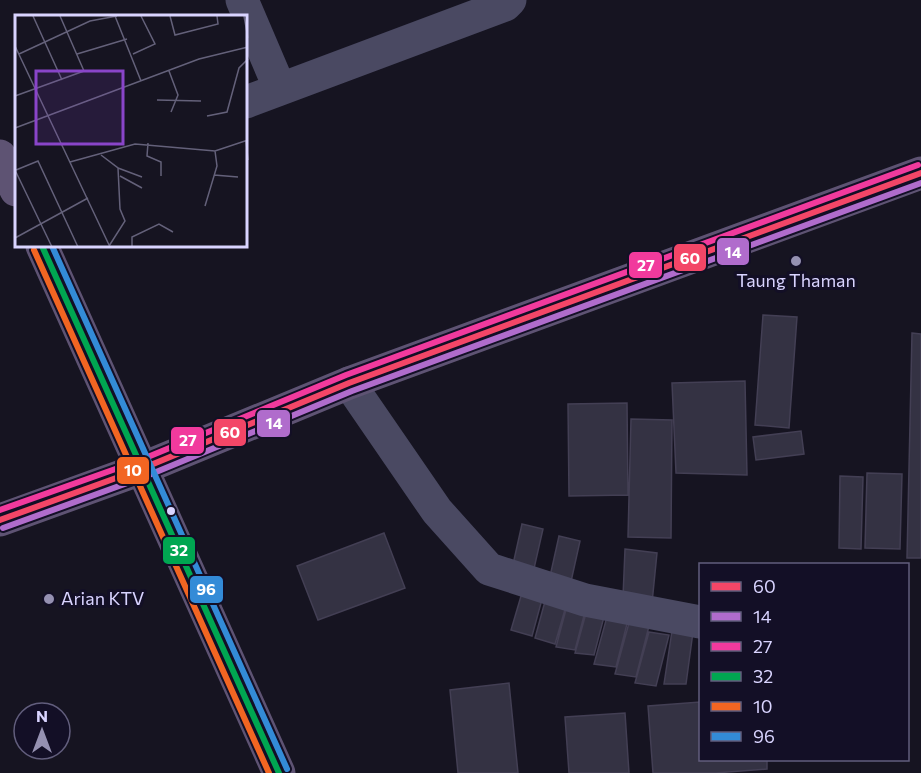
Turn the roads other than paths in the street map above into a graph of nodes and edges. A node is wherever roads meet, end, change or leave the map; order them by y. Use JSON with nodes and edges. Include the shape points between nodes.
{"nodes":[{"id":1,"x":242,"y":0,"type":"edge"},
{"id":2,"x":510,"y":0,"type":"edge"},
{"id":3,"x":280,"y":89,"type":"junction"},
{"id":4,"x":248,"y":101,"type":"edge"},
{"id":5,"x":921,"y":173,"type":"edge"},
{"id":6,"x":43,"y":248,"type":"edge"},
{"id":7,"x":349,"y":383,"type":"junction"},
{"id":8,"x":141,"y":469,"type":"junction"},
{"id":9,"x":0,"y":520,"type":"edge"},
{"id":10,"x":699,"y":622,"type":"edge"},
{"id":11,"x":279,"y":773,"type":"edge"}],
"edges":[{"from":1,"to":3,"type":"street"},
{"from":2,"to":3,"type":"street"},
{"from":3,"to":4,"type":"street"},
{"from":5,"to":7,"type":"main road"},
{"from":6,"to":8,"type":"main road"},
{"from":7,"to":8,"type":"main road"},
{"from":7,"to":10,"type":"street","via":[[437,510],[489,569],[585,600]]},
{"from":8,"to":9,"type":"main road"},
{"from":8,"to":11,"type":"main road"}]}
